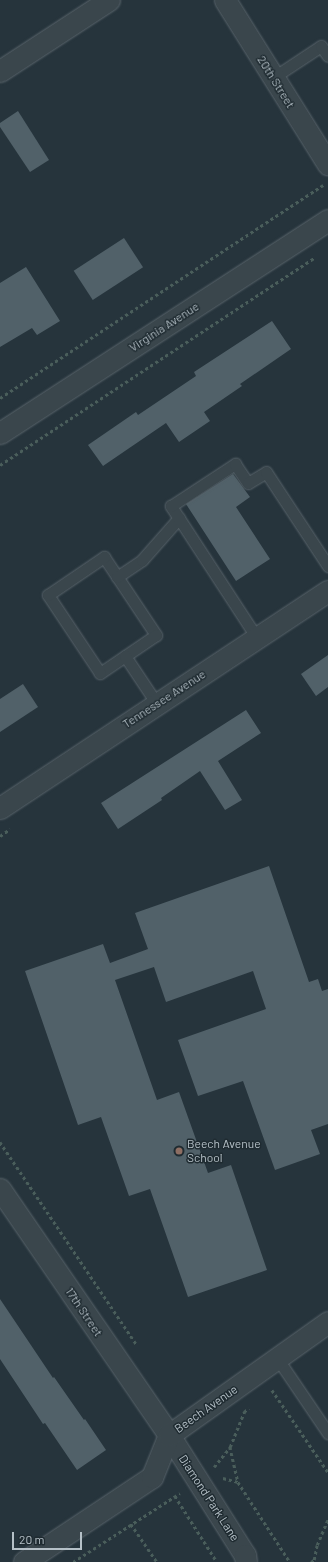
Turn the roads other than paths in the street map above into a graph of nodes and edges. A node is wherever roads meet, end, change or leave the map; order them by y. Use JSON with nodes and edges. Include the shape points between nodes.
{"nodes":[{"id":1,"x":110,"y":0,"type":"edge"},
{"id":2,"x":225,"y":0,"type":"edge"},
{"id":3,"x":328,"y":56,"type":"edge"},
{"id":4,"x":0,"y":71,"type":"edge"},
{"id":5,"x":274,"y":77,"type":"junction"},
{"id":6,"x":328,"y":164,"type":"edge"},
{"id":7,"x":328,"y":220,"type":"edge"},
{"id":8,"x":0,"y":433,"type":"edge"},
{"id":9,"x":179,"y":518,"type":"junction"},
{"id":10,"x":328,"y":566,"type":"edge"},
{"id":11,"x":117,"y":577,"type":"junction"},
{"id":12,"x":328,"y":591,"type":"edge"},
{"id":13,"x":257,"y":638,"type":"junction"},
{"id":14,"x":125,"y":656,"type":"junction"},
{"id":15,"x":157,"y":704,"type":"junction"},
{"id":16,"x":0,"y":808,"type":"edge"},
{"id":17,"x":0,"y":1189,"type":"edge"},
{"id":18,"x":328,"y":1322,"type":"edge"},
{"id":19,"x":277,"y":1358,"type":"junction"},
{"id":20,"x":328,"y":1434,"type":"edge"},
{"id":21,"x":168,"y":1435,"type":"junction"},
{"id":22,"x":24,"y":1562,"type":"edge"},
{"id":23,"x":246,"y":1562,"type":"edge"}],
"edges":[{"from":1,"to":4,"type":"street"},
{"from":2,"to":5,"type":"street","name":"20th Street"},
{"from":3,"to":5,"type":"lane","via":[[321,46]]},
{"from":5,"to":6,"type":"street","name":"20th Street"},
{"from":7,"to":8,"type":"street","name":"Virginia Avenue"},
{"from":9,"to":10,"type":"lane","via":[[171,506],[235,464],[248,483],[266,472]]},
{"from":9,"to":11,"type":"lane","via":[[142,560]]},
{"from":9,"to":13,"type":"lane"},
{"from":11,"to":14,"type":"lane","via":[[156,635]]},
{"from":11,"to":14,"type":"lane","via":[[104,557],[48,595],[100,673]]},
{"from":12,"to":13,"type":"street","name":"Tennessee Avenue"},
{"from":13,"to":15,"type":"street","name":"Tennessee Avenue"},
{"from":14,"to":15,"type":"lane"},
{"from":15,"to":16,"type":"street","name":"Tennessee Avenue"},
{"from":17,"to":21,"type":"street","name":"17th Street"},
{"from":18,"to":19,"type":"street","name":"Beech Avenue"},
{"from":19,"to":20,"type":"lane"},
{"from":19,"to":21,"type":"street","name":"Beech Avenue"},
{"from":21,"to":22,"type":"street","name":"Beech Avenue","via":[[152,1477]]},
{"from":21,"to":23,"type":"street","name":"Diamond Park Lane","via":[[203,1478],[245,1555]]}]}
